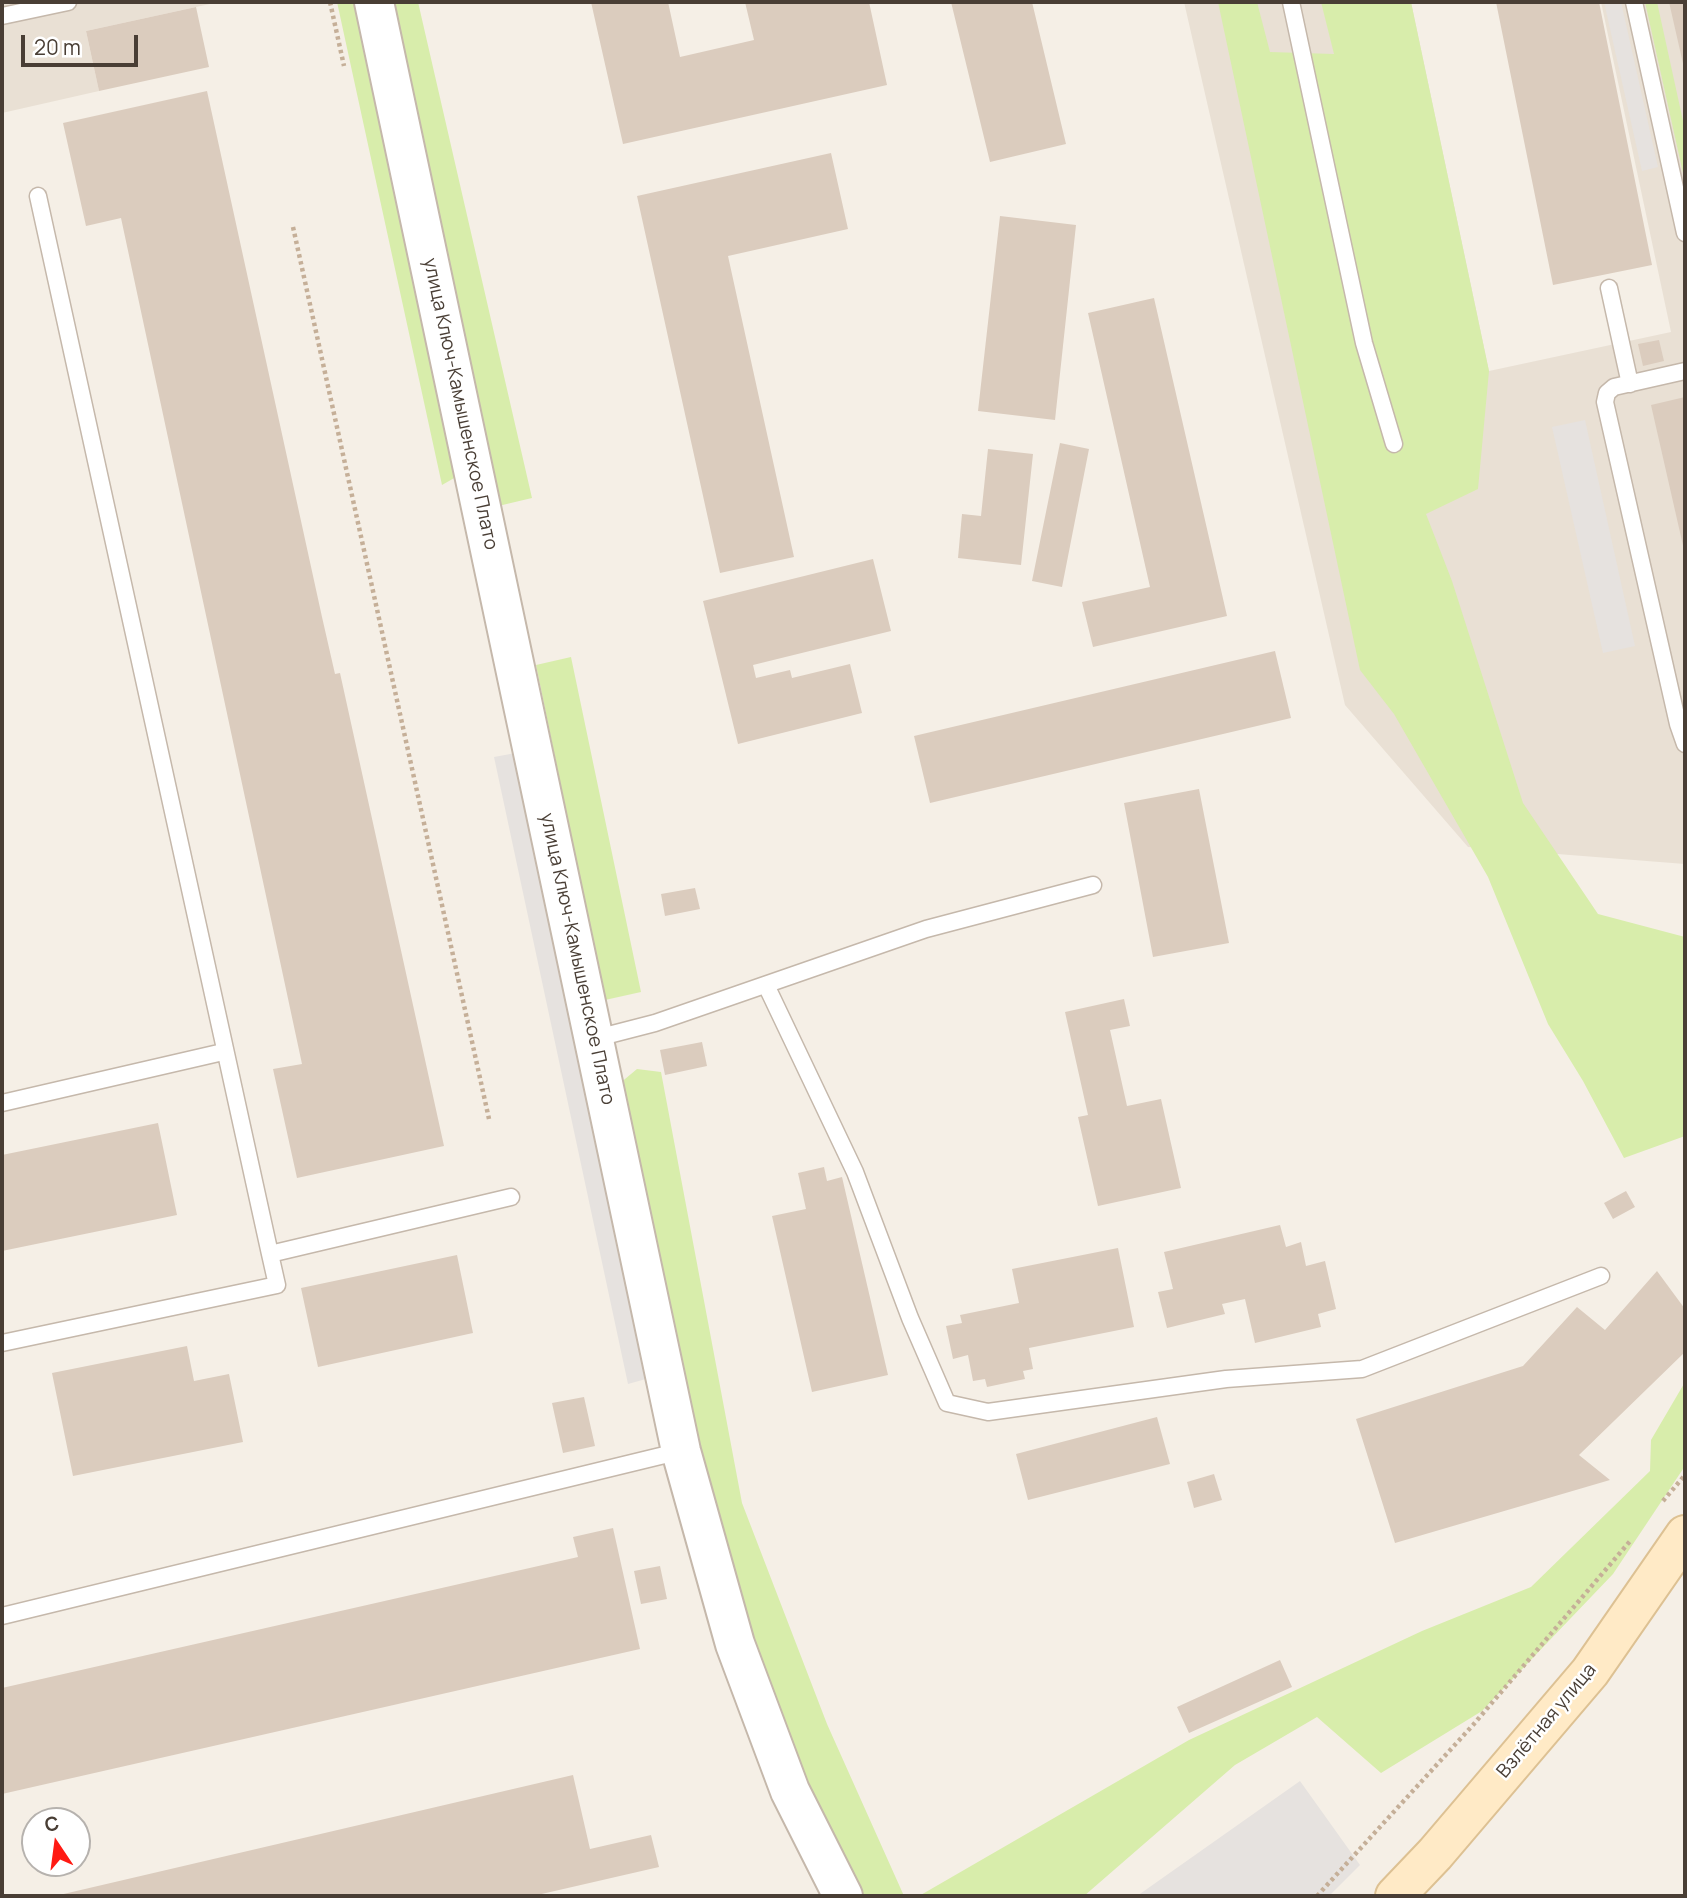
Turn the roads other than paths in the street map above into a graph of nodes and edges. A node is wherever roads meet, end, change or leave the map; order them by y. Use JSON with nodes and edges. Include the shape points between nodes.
{"nodes":[{"id":1,"x":68,"y":2,"type":"edge"},
{"id":2,"x":374,"y":2,"type":"edge"},
{"id":3,"x":1291,"y":2,"type":"edge"},
{"id":4,"x":1634,"y":2,"type":"edge"},
{"id":5,"x":2,"y":16,"type":"edge"},
{"id":6,"x":38,"y":196,"type":"dead end"},
{"id":7,"x":1685,"y":233,"type":"edge"},
{"id":8,"x":1609,"y":288,"type":"dead end"},
{"id":9,"x":1685,"y":372,"type":"edge"},
{"id":10,"x":1630,"y":384,"type":"junction"},
{"id":11,"x":1394,"y":444,"type":"dead end"},
{"id":12,"x":1685,"y":744,"type":"edge"},
{"id":13,"x":1093,"y":885,"type":"dead end"},
{"id":14,"x":766,"y":985,"type":"junction"},
{"id":15,"x":593,"y":1040,"type":"junction"},
{"id":16,"x":223,"y":1052,"type":"junction"},
{"id":17,"x":2,"y":1103,"type":"edge"},
{"id":18,"x":510,"y":1197,"type":"dead end"},
{"id":19,"x":270,"y":1254,"type":"junction"},
{"id":20,"x":1601,"y":1276,"type":"dead end"},
{"id":21,"x":2,"y":1343,"type":"edge"},
{"id":22,"x":681,"y":1451,"type":"junction"},
{"id":23,"x":1685,"y":1535,"type":"edge"},
{"id":24,"x":2,"y":1616,"type":"edge"},
{"id":25,"x":844,"y":1896,"type":"edge"},
{"id":26,"x":1395,"y":1896,"type":"edge"}],
"edges":[{"from":1,"to":5,"type":"lane"},
{"from":2,"to":15,"type":"street","name":"улица Ключ-Камышенское Плато"},
{"from":3,"to":11,"type":"lane","via":[[1364,343]]},
{"from":4,"to":7,"type":"lane"},
{"from":6,"to":16,"type":"lane"},
{"from":8,"to":10,"type":"lane"},
{"from":9,"to":10,"type":"lane"},
{"from":10,"to":12,"type":"lane","via":[[1614,387],[1605,402]]},
{"from":13,"to":14,"type":"lane","via":[[926,929]]},
{"from":14,"to":15,"type":"lane"},
{"from":14,"to":20,"type":"lane","via":[[855,1172],[947,1403],[988,1412],[1226,1379],[1362,1369]]},
{"from":15,"to":22,"type":"street","name":"улица Ключ-Камышенское Плато"},
{"from":16,"to":17,"type":"lane"},
{"from":16,"to":19,"type":"lane"},
{"from":18,"to":19,"type":"lane"},
{"from":19,"to":21,"type":"lane","via":[[277,1285]]},
{"from":22,"to":24,"type":"lane"},
{"from":22,"to":25,"type":"street","name":"улица Ключ-Камышенское Плато","via":[[735,1644],[790,1791]]},
{"from":23,"to":26,"type":"main road","name":"Взлётная улица","via":[[1590,1672]]}]}
